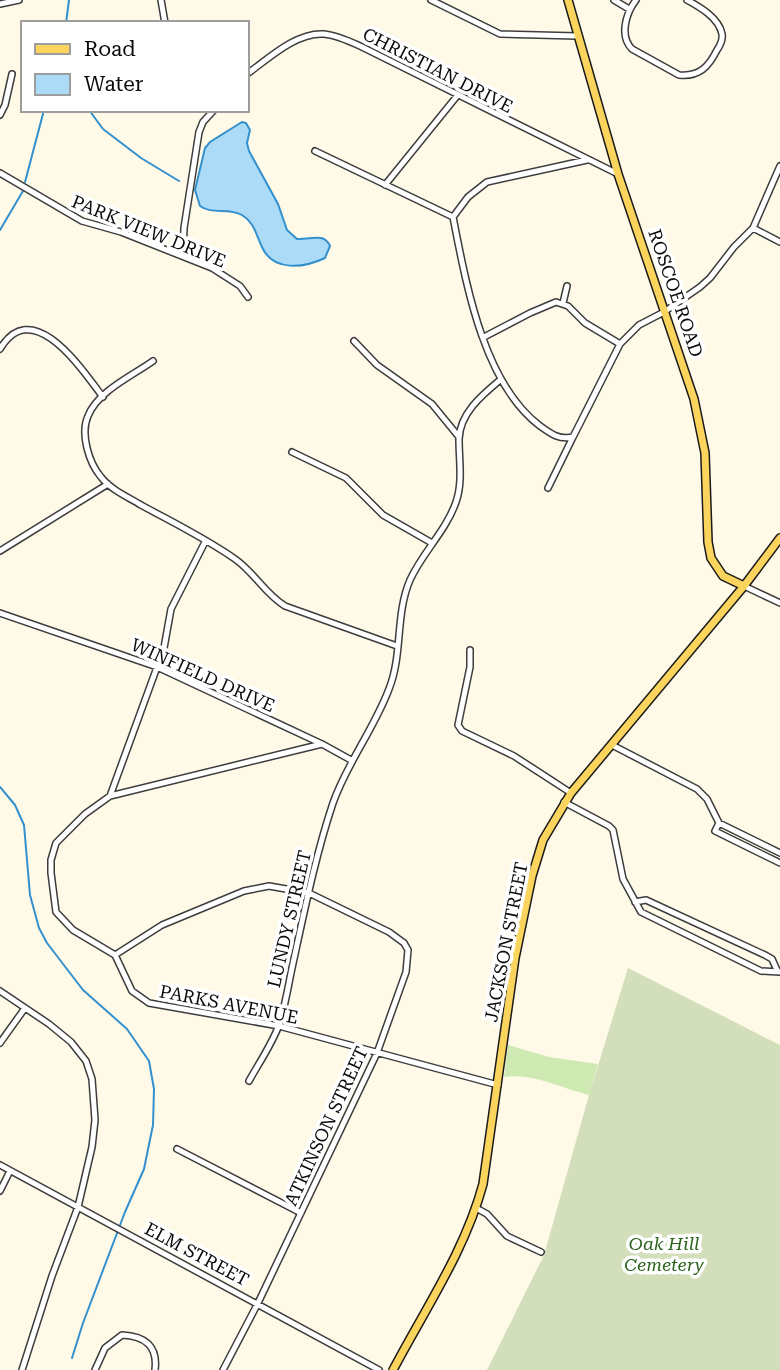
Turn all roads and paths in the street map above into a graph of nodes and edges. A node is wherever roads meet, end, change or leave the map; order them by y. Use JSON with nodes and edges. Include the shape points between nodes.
{"nodes":[{"id":1,"x":19,"y":0,"type":"edge"},
{"id":2,"x":161,"y":0,"type":"edge"},
{"id":3,"x":431,"y":0,"type":"edge"},
{"id":4,"x":568,"y":0,"type":"edge"},
{"id":5,"x":614,"y":0,"type":"edge"},
{"id":6,"x":636,"y":0,"type":"edge"},
{"id":7,"x":687,"y":0,"type":"edge"},
{"id":8,"x":0,"y":4,"type":"edge"},
{"id":9,"x":629,"y":9,"type":"junction"},
{"id":10,"x":165,"y":21,"type":"edge"},
{"id":11,"x":577,"y":36,"type":"junction"},
{"id":12,"x":248,"y":73,"type":"edge"},
{"id":13,"x":12,"y":74,"type":"dead end"},
{"id":14,"x":457,"y":96,"type":"junction"},
{"id":15,"x":212,"y":112,"type":"edge"},
{"id":16,"x":0,"y":115,"type":"edge"},
{"id":17,"x":316,"y":150,"type":"dead end"},
{"id":18,"x":587,"y":160,"type":"junction"},
{"id":19,"x":780,"y":166,"type":"edge"},
{"id":20,"x":0,"y":173,"type":"edge"},
{"id":21,"x":618,"y":174,"type":"junction"},
{"id":22,"x":385,"y":185,"type":"junction"},
{"id":23,"x":453,"y":217,"type":"junction"},
{"id":24,"x":753,"y":229,"type":"junction"},
{"id":25,"x":780,"y":242,"type":"edge"},
{"id":26,"x":183,"y":256,"type":"junction"},
{"id":27,"x":567,"y":286,"type":"dead end"},
{"id":28,"x":248,"y":297,"type":"dead end"},
{"id":29,"x":563,"y":303,"type":"junction"},
{"id":30,"x":664,"y":312,"type":"junction"},
{"id":31,"x":484,"y":337,"type":"junction"},
{"id":32,"x":354,"y":341,"type":"dead end"},
{"id":33,"x":620,"y":344,"type":"junction"},
{"id":34,"x":0,"y":349,"type":"edge"},
{"id":35,"x":153,"y":361,"type":"dead end"},
{"id":36,"x":500,"y":380,"type":"junction"},
{"id":37,"x":103,"y":397,"type":"junction"},
{"id":38,"x":459,"y":437,"type":"junction"},
{"id":39,"x":573,"y":438,"type":"junction"},
{"id":40,"x":292,"y":452,"type":"dead end"},
{"id":41,"x":108,"y":484,"type":"junction"},
{"id":42,"x":548,"y":488,"type":"dead end"},
{"id":43,"x":780,"y":538,"type":"edge"},
{"id":44,"x":205,"y":542,"type":"junction"},
{"id":45,"x":432,"y":543,"type":"junction"},
{"id":46,"x":0,"y":551,"type":"edge"},
{"id":47,"x":744,"y":586,"type":"junction"},
{"id":48,"x":780,"y":603,"type":"edge"},
{"id":49,"x":0,"y":613,"type":"edge"},
{"id":50,"x":397,"y":646,"type":"junction"},
{"id":51,"x":470,"y":650,"type":"dead end"},
{"id":52,"x":157,"y":667,"type":"junction"},
{"id":53,"x":322,"y":744,"type":"junction"},
{"id":54,"x":612,"y":745,"type":"junction"},
{"id":55,"x":351,"y":760,"type":"junction"},
{"id":56,"x":571,"y":793,"type":"junction"},
{"id":57,"x":110,"y":796,"type":"junction"},
{"id":58,"x":564,"y":802,"type":"junction"},
{"id":59,"x":719,"y":823,"type":"junction"},
{"id":60,"x":780,"y":853,"type":"edge"},
{"id":61,"x":780,"y":863,"type":"edge"},
{"id":62,"x":309,"y":893,"type":"junction"},
{"id":63,"x":635,"y":902,"type":"junction"},
{"id":64,"x":115,"y":955,"type":"junction"},
{"id":65,"x":778,"y":971,"type":"edge"},
{"id":66,"x":0,"y":991,"type":"edge"},
{"id":67,"x":25,"y":1008,"type":"junction"},
{"id":68,"x":279,"y":1026,"type":"junction"},
{"id":69,"x":0,"y":1042,"type":"edge"},
{"id":70,"x":377,"y":1053,"type":"junction"},
{"id":71,"x":249,"y":1081,"type":"dead end"},
{"id":72,"x":498,"y":1085,"type":"junction"},
{"id":73,"x":177,"y":1149,"type":"dead end"},
{"id":74,"x":0,"y":1165,"type":"edge"},
{"id":75,"x":10,"y":1171,"type":"junction"},
{"id":76,"x":0,"y":1191,"type":"edge"},
{"id":77,"x":78,"y":1207,"type":"junction"},
{"id":78,"x":476,"y":1208,"type":"junction"},
{"id":79,"x":301,"y":1213,"type":"junction"},
{"id":80,"x":541,"y":1252,"type":"dead end"},
{"id":81,"x":258,"y":1303,"type":"junction"},
{"id":82,"x":22,"y":1370,"type":"edge"},
{"id":83,"x":95,"y":1370,"type":"edge"},
{"id":84,"x":155,"y":1370,"type":"edge"},
{"id":85,"x":223,"y":1370,"type":"edge"},
{"id":86,"x":379,"y":1370,"type":"edge"},
{"id":87,"x":393,"y":1370,"type":"edge"}],
"edges":[{"from":1,"to":8,"type":"street"},
{"from":2,"to":10,"type":"street"},
{"from":3,"to":11,"type":"street","via":[[500,34]]},
{"from":4,"to":11,"type":"main road","name":"ROSCOE ROAD"},
{"from":5,"to":9,"type":"street"},
{"from":6,"to":9,"type":"street"},
{"from":7,"to":9,"type":"street","via":[[702,8],[722,34],[709,66],[688,76],[626,43]]},
{"from":11,"to":21,"type":"main road","name":"ROSCOE ROAD"},
{"from":12,"to":14,"type":"street","name":"CHRISTIAN DRIVE","via":[[291,44],[310,35],[327,34]]},
{"from":13,"to":16,"type":"street"},
{"from":14,"to":18,"type":"street","name":"CHRISTIAN DRIVE"},
{"from":14,"to":22,"type":"street"},
{"from":15,"to":26,"type":"street","via":[[199,132]]},
{"from":17,"to":22,"type":"street"},
{"from":18,"to":21,"type":"street","name":"CHRISTIAN DRIVE"},
{"from":18,"to":23,"type":"street","via":[[486,182]]},
{"from":19,"to":24,"type":"street"},
{"from":20,"to":26,"type":"street","name":"PARK VIEW DRIVE","via":[[82,221]]},
{"from":21,"to":30,"type":"main road","name":"ROSCOE ROAD"},
{"from":22,"to":23,"type":"street"},
{"from":23,"to":31,"type":"street"},
{"from":24,"to":25,"type":"street"},
{"from":24,"to":30,"type":"street","via":[[710,278]]},
{"from":26,"to":28,"type":"street","name":"PARK VIEW DRIVE","via":[[212,268],[240,286]]},
{"from":27,"to":29,"type":"street"},
{"from":29,"to":31,"type":"street","via":[[550,303]]},
{"from":29,"to":33,"type":"street","via":[[585,324]]},
{"from":30,"to":33,"type":"street","via":[[639,325]]},
{"from":30,"to":47,"type":"main road","name":"ROSCOE ROAD","via":[[703,434],[711,558],[723,576]]},
{"from":31,"to":36,"type":"street"},
{"from":32,"to":38,"type":"street","via":[[377,365],[432,404]]},
{"from":33,"to":39,"type":"street"},
{"from":34,"to":37,"type":"street","via":[[15,334],[28,330],[44,333],[58,342]]},
{"from":35,"to":37,"type":"street"},
{"from":36,"to":38,"type":"street","via":[[470,409]]},
{"from":36,"to":39,"type":"street","via":[[530,418],[556,437]]},
{"from":37,"to":41,"type":"street","via":[[88,416],[86,432],[91,460]]},
{"from":38,"to":45,"type":"street","name":"LUNDY STREET","via":[[457,499]]},
{"from":39,"to":42,"type":"street"},
{"from":40,"to":45,"type":"street","via":[[346,478],[383,515]]},
{"from":41,"to":44,"type":"street"},
{"from":41,"to":46,"type":"street"},
{"from":43,"to":47,"type":"main road","name":"JACKSON STREET"},
{"from":44,"to":50,"type":"street","via":[[236,559],[285,606]]},
{"from":44,"to":52,"type":"street","via":[[171,609]]},
{"from":45,"to":50,"type":"street","name":"LUNDY STREET","via":[[409,582]]},
{"from":47,"to":48,"type":"street"},
{"from":47,"to":54,"type":"main road","name":"JACKSON STREET"},
{"from":49,"to":52,"type":"street","name":"WINFIELD DRIVE"},
{"from":50,"to":55,"type":"street","name":"LUNDY STREET","via":[[390,688]]},
{"from":51,"to":56,"type":"street","via":[[458,725],[462,731]]},
{"from":52,"to":53,"type":"street","name":"WINFIELD DRIVE"},
{"from":52,"to":57,"type":"street"},
{"from":53,"to":55,"type":"street","name":"WINFIELD DRIVE"},
{"from":53,"to":57,"type":"street"},
{"from":54,"to":56,"type":"main road","name":"JACKSON STREET"},
{"from":54,"to":59,"type":"street","via":[[697,789]]},
{"from":55,"to":62,"type":"street","name":"LUNDY STREET","via":[[325,826]]},
{"from":56,"to":58,"type":"main road","name":"JACKSON STREET"},
{"from":57,"to":64,"type":"street","via":[[56,843],[51,880],[56,912],[73,930]]},
{"from":58,"to":63,"type":"street","via":[[613,830],[623,878]]},
{"from":58,"to":72,"type":"main road","name":"JACKSON STREET","via":[[543,840],[531,880]]},
{"from":59,"to":60,"type":"street"},
{"from":59,"to":61,"type":"street","via":[[715,831]]},
{"from":62,"to":64,"type":"street","via":[[269,886],[244,891],[162,925]]},
{"from":62,"to":68,"type":"street","name":"LUNDY STREET"},
{"from":62,"to":70,"type":"street","name":"ATKINSON STREET","via":[[404,943],[409,957],[406,972]]},
{"from":63,"to":65,"type":"street","via":[[645,915],[761,971]]},
{"from":63,"to":65,"type":"street","via":[[646,900],[772,959]]},
{"from":64,"to":68,"type":"street","name":"PARKS AVENUE","via":[[132,991],[149,1003]]},
{"from":66,"to":67,"type":"street"},
{"from":67,"to":69,"type":"street"},
{"from":67,"to":77,"type":"street","via":[[71,1042],[86,1061],[92,1079],[95,1120]]},
{"from":68,"to":70,"type":"street","name":"PARKS AVENUE"},
{"from":68,"to":71,"type":"street","name":"LUNDY STREET"},
{"from":70,"to":72,"type":"street","name":"PARKS AVENUE"},
{"from":70,"to":79,"type":"street","name":"ATKINSON STREET"},
{"from":72,"to":78,"type":"main road","name":"JACKSON STREET"},
{"from":73,"to":79,"type":"street"},
{"from":74,"to":75,"type":"street","name":"ELM STREET"},
{"from":75,"to":76,"type":"street"},
{"from":75,"to":77,"type":"street","name":"ELM STREET"},
{"from":77,"to":81,"type":"street","name":"ELM STREET"},
{"from":77,"to":82,"type":"street"},
{"from":78,"to":80,"type":"street","via":[[507,1236]]},
{"from":78,"to":87,"type":"main road","name":"JACKSON STREET"},
{"from":79,"to":81,"type":"street","name":"ATKINSON STREET"},
{"from":81,"to":85,"type":"street","name":"ATKINSON STREET"},
{"from":81,"to":86,"type":"street","name":"ELM STREET"},
{"from":83,"to":84,"type":"street","via":[[105,1348],[122,1335],[146,1340],[156,1356]]}]}
